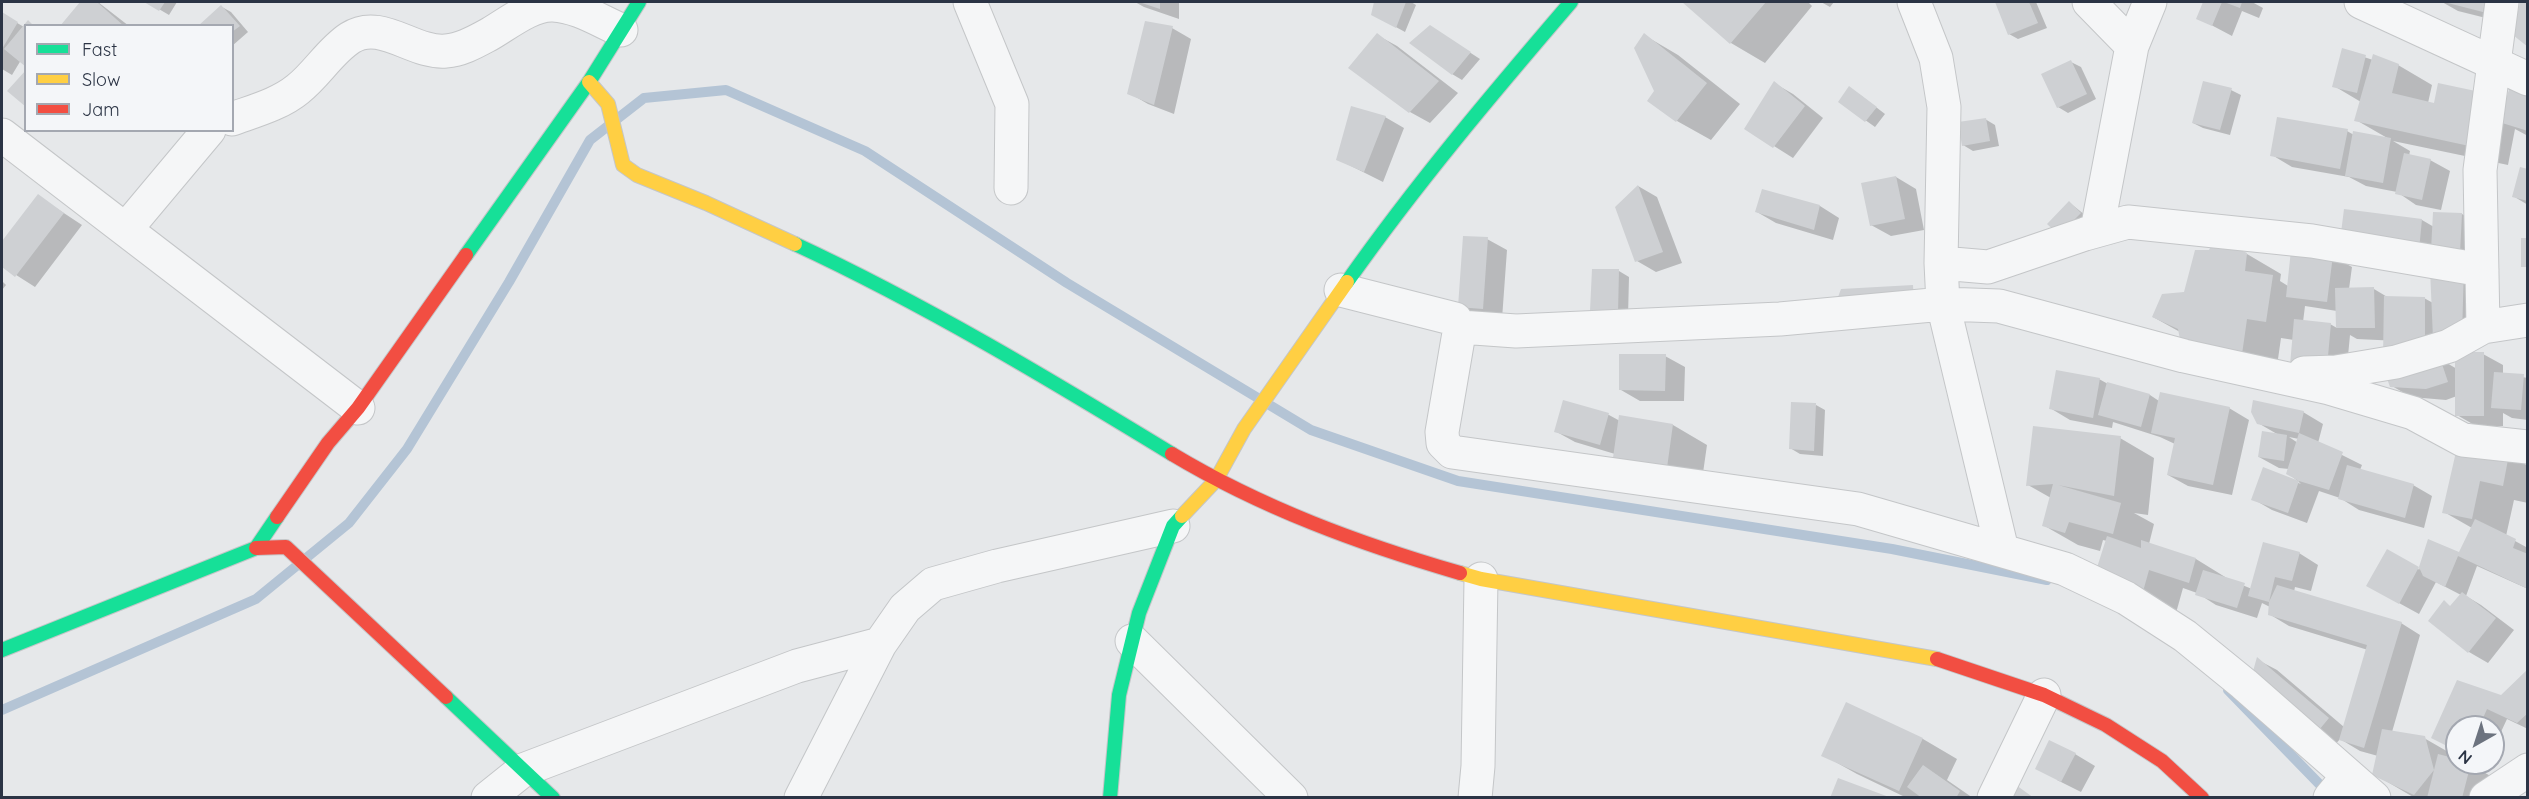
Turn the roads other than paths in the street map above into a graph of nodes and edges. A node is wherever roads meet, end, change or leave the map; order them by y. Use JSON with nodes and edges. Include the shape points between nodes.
{"nodes":[{"id":1,"x":639,"y":2,"type":"edge"},
{"id":2,"x":973,"y":2,"type":"edge"},
{"id":3,"x":1571,"y":2,"type":"edge"},
{"id":4,"x":1914,"y":2,"type":"edge"},
{"id":5,"x":2089,"y":2,"type":"edge"},
{"id":6,"x":2150,"y":2,"type":"edge"},
{"id":7,"x":2361,"y":2,"type":"edge"},
{"id":8,"x":2502,"y":2,"type":"edge"},
{"id":9,"x":621,"y":30,"type":"junction"},
{"id":10,"x":2133,"y":46,"type":"junction"},
{"id":11,"x":2493,"y":64,"type":"junction"},
{"id":12,"x":2528,"y":79,"type":"edge"},
{"id":13,"x":589,"y":82,"type":"junction"},
{"id":14,"x":234,"y":118,"type":"edge"},
{"id":15,"x":207,"y":132,"type":"edge"},
{"id":16,"x":2,"y":135,"type":"edge"},
{"id":17,"x":1011,"y":188,"type":"dead end"},
{"id":18,"x":126,"y":229,"type":"junction"},
{"id":19,"x":2097,"y":231,"type":"junction"},
{"id":20,"x":1941,"y":263,"type":"junction"},
{"id":21,"x":2482,"y":270,"type":"junction"},
{"id":22,"x":1341,"y":290,"type":"junction"},
{"id":23,"x":1943,"y":304,"type":"junction"},
{"id":24,"x":2528,"y":320,"type":"edge"},
{"id":25,"x":1460,"y":327,"type":"junction"},
{"id":26,"x":2483,"y":327,"type":"junction"},
{"id":27,"x":2268,"y":375,"type":"junction"},
{"id":28,"x":358,"y":408,"type":"junction"},
{"id":29,"x":2528,"y":447,"type":"edge"},
{"id":30,"x":1216,"y":480,"type":"junction"},
{"id":31,"x":1173,"y":526,"type":"junction"},
{"id":32,"x":256,"y":548,"type":"junction"},
{"id":33,"x":2002,"y":550,"type":"junction"},
{"id":34,"x":1481,"y":579,"type":"junction"},
{"id":35,"x":1132,"y":642,"type":"junction"},
{"id":36,"x":880,"y":644,"type":"junction"},
{"id":37,"x":2,"y":650,"type":"edge"},
{"id":38,"x":2044,"y":695,"type":"junction"},
{"id":39,"x":523,"y":770,"type":"junction"},
{"id":40,"x":2528,"y":770,"type":"edge"},
{"id":41,"x":2339,"y":787,"type":"edge"},
{"id":42,"x":488,"y":798,"type":"edge"},
{"id":43,"x":553,"y":798,"type":"edge"},
{"id":44,"x":801,"y":798,"type":"edge"},
{"id":45,"x":1110,"y":798,"type":"edge"},
{"id":46,"x":1291,"y":798,"type":"edge"},
{"id":47,"x":1475,"y":798,"type":"edge"},
{"id":48,"x":1994,"y":798,"type":"edge"},
{"id":49,"x":2202,"y":798,"type":"edge"},
{"id":50,"x":2374,"y":798,"type":"edge"},
{"id":51,"x":2486,"y":798,"type":"edge"}],
"edges":[{"from":1,"to":9,"type":"street"},
{"from":2,"to":17,"type":"street","via":[[1012,104]]},
{"from":3,"to":22,"type":"street","via":[[1489,97]]},
{"from":4,"to":20,"type":"street","via":[[1936,58],[1944,107]]},
{"from":5,"to":10,"type":"street"},
{"from":6,"to":10,"type":"street"},
{"from":7,"to":11,"type":"street"},
{"from":8,"to":11,"type":"street"},
{"from":9,"to":13,"type":"street"},
{"from":9,"to":14,"type":"street","via":[[570,8],[551,5],[531,11],[468,46],[445,52],[416,47],[377,31],[367,32],[351,38],[298,89]]},
{"from":10,"to":19,"type":"street"},
{"from":11,"to":12,"type":"street"},
{"from":11,"to":21,"type":"street","via":[[2480,170]]},
{"from":13,"to":28,"type":"street"},
{"from":13,"to":30,"type":"street","via":[[608,104],[623,165],[638,175],[855,272],[1002,351]]},
{"from":15,"to":18,"type":"street"},
{"from":16,"to":18,"type":"street"},
{"from":18,"to":28,"type":"street"},
{"from":19,"to":20,"type":"street","via":[[1988,267]]},
{"from":19,"to":21,"type":"street","via":[[2128,222],[2300,239]]},
{"from":20,"to":23,"type":"street"},
{"from":21,"to":26,"type":"street"},
{"from":22,"to":25,"type":"street","via":[[1455,319]]},
{"from":22,"to":30,"type":"street","via":[[1244,429]]},
{"from":23,"to":25,"type":"street","via":[[1780,319],[1516,331]]},
{"from":23,"to":27,"type":"street","via":[[1999,306]]},
{"from":23,"to":33,"type":"street"},
{"from":24,"to":26,"type":"street"},
{"from":25,"to":33,"type":"street","via":[[1442,432],[1443,443],[1452,452],[1858,509]]},
{"from":26,"to":27,"type":"street","via":[[2449,346],[2396,362],[2336,372]]},
{"from":27,"to":29,"type":"street","via":[[2330,388],[2413,413],[2463,440]]},
{"from":28,"to":32,"type":"street","via":[[328,443]]},
{"from":30,"to":31,"type":"street"},
{"from":30,"to":34,"type":"street","via":[[1295,518],[1398,555]]},
{"from":31,"to":35,"type":"street","via":[[1139,613]]},
{"from":31,"to":36,"type":"street","via":[[933,584],[905,608]]},
{"from":32,"to":37,"type":"street"},
{"from":32,"to":39,"type":"street","via":[[285,547]]},
{"from":33,"to":41,"type":"street","via":[[2096,583],[2185,636],[2244,684]]},
{"from":34,"to":38,"type":"street","via":[[1942,660]]},
{"from":34,"to":47,"type":"street"},
{"from":35,"to":45,"type":"street","via":[[1119,695]]},
{"from":35,"to":46,"type":"street"},
{"from":36,"to":39,"type":"street","via":[[797,666]]},
{"from":36,"to":44,"type":"street"},
{"from":38,"to":48,"type":"street"},
{"from":38,"to":49,"type":"street","via":[[2106,725],[2162,761]]},
{"from":39,"to":42,"type":"street"},
{"from":39,"to":43,"type":"street"},
{"from":40,"to":51,"type":"street"},
{"from":41,"to":50,"type":"street"}]}
